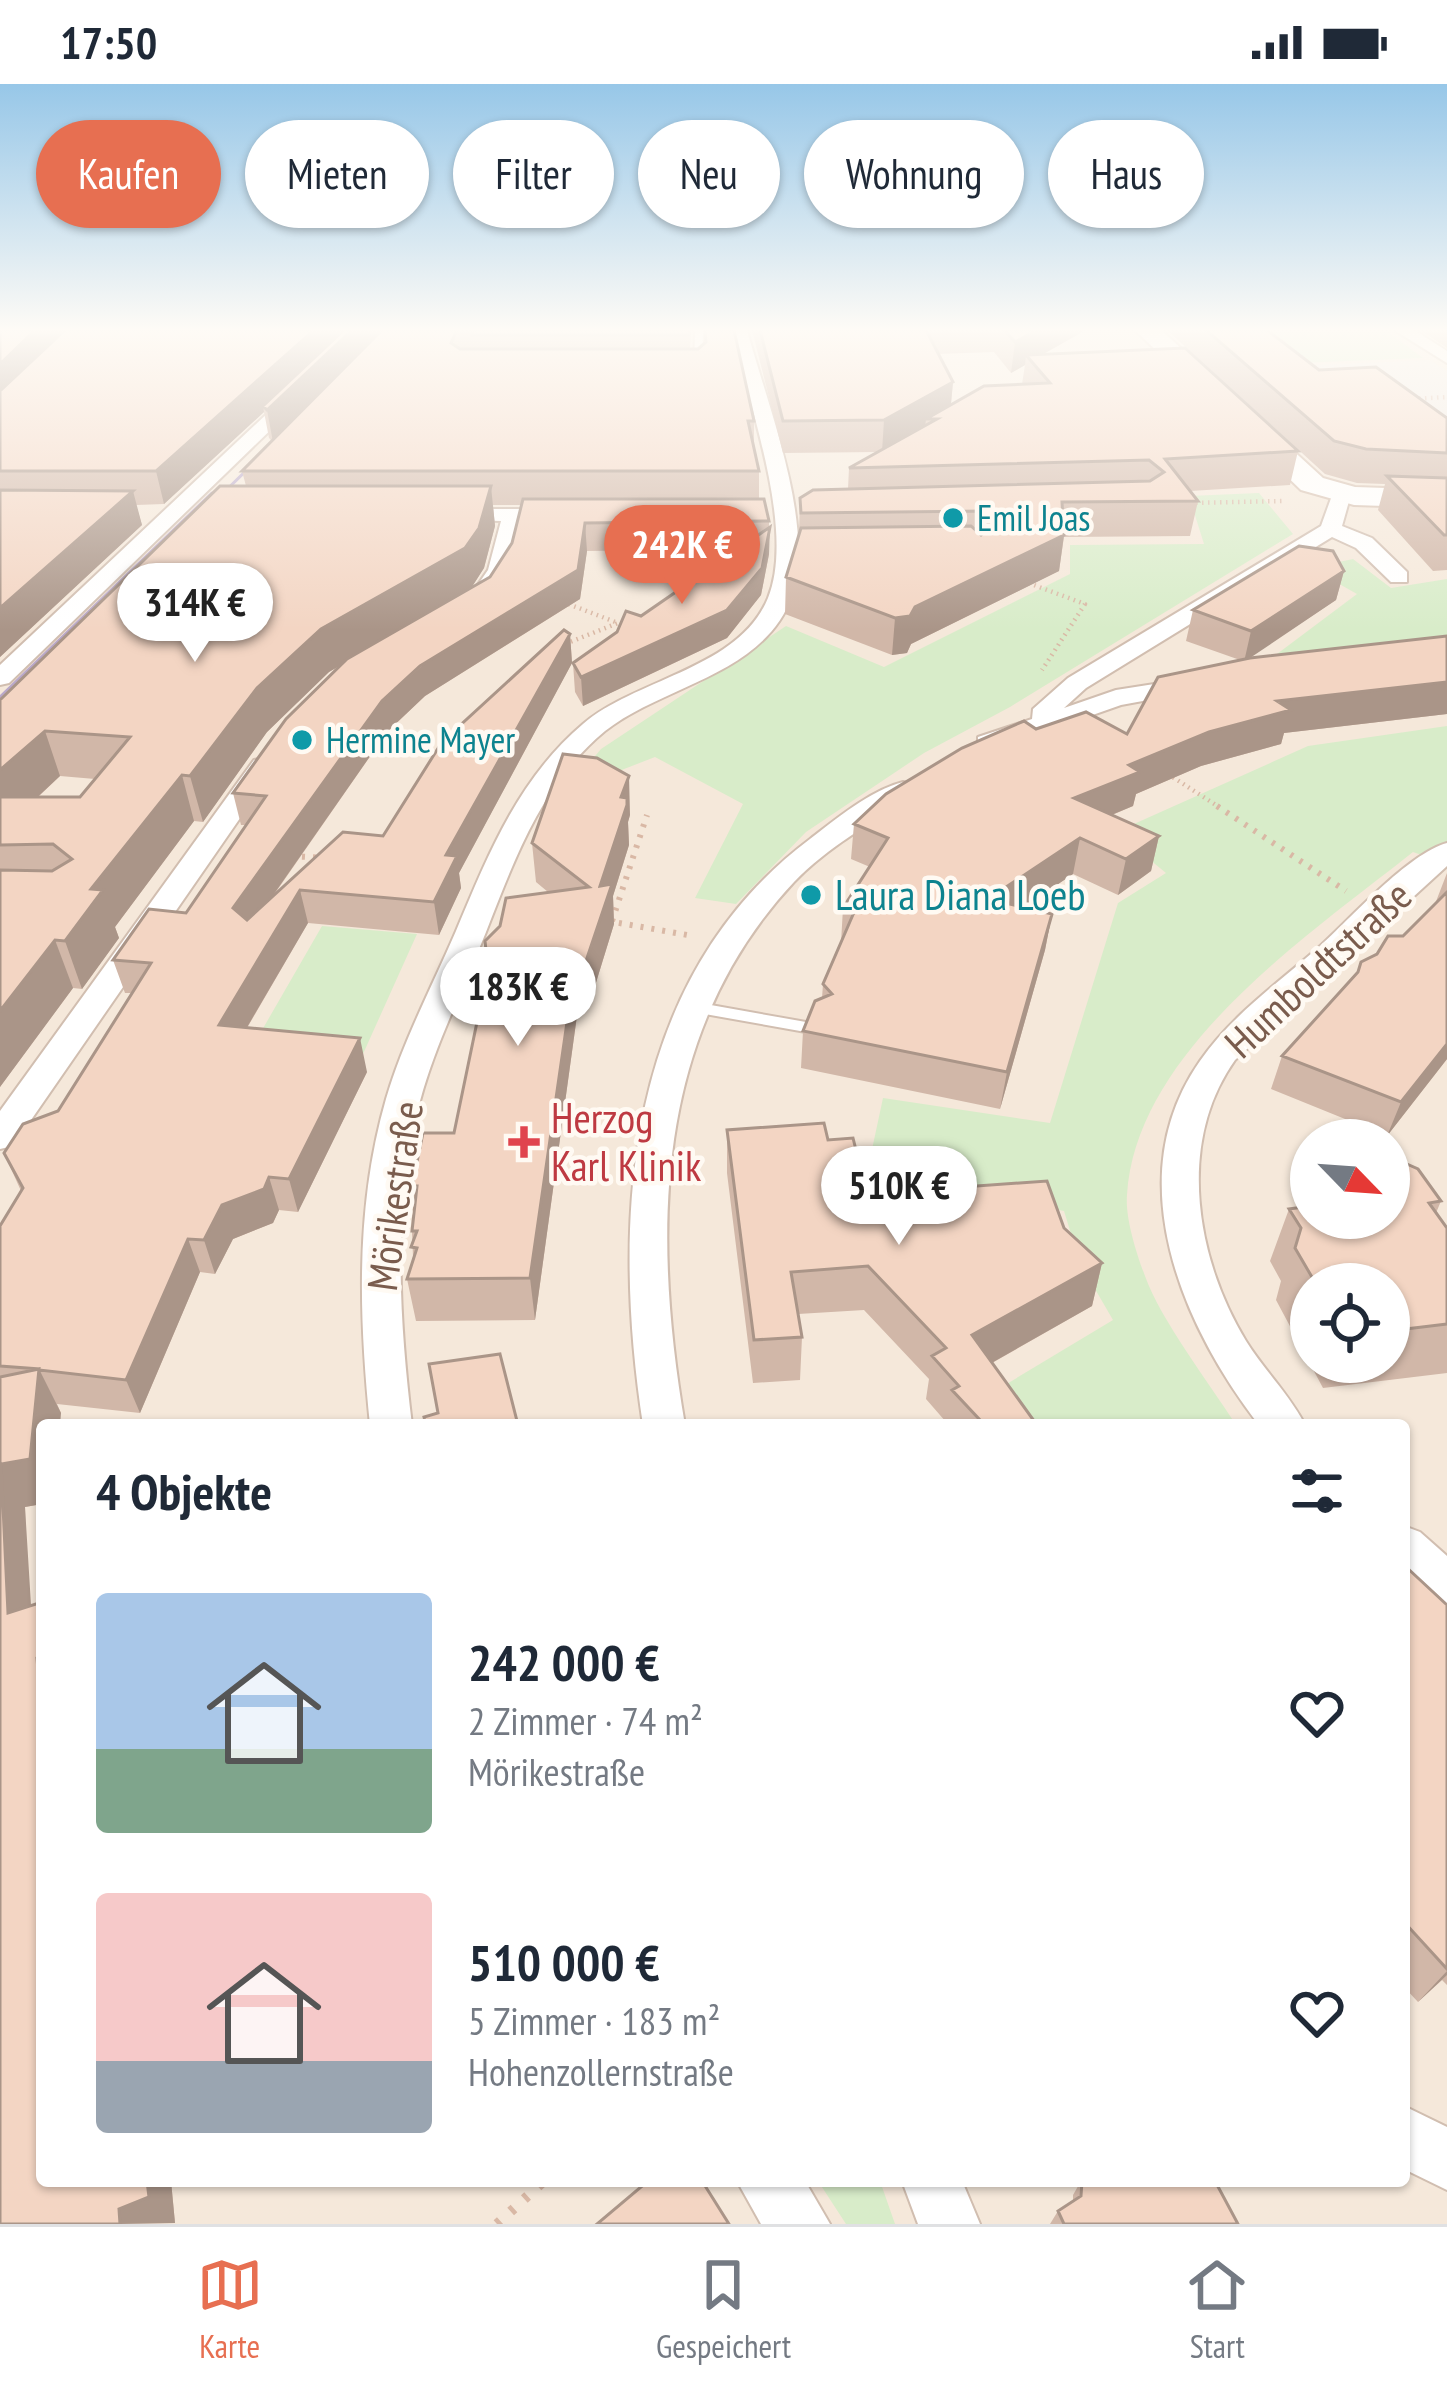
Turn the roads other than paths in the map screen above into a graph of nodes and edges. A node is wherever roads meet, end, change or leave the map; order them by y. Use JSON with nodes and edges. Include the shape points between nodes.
{"nodes":[{"id":1,"x":254,"y":430,"type":"edge"},
{"id":2,"x":765,"y":430,"type":"edge"},
{"id":3,"x":1252,"y":430,"type":"edge"},
{"id":4,"x":1341,"y":494,"type":"junction"},
{"id":5,"x":1447,"y":499,"type":"edge"},
{"id":6,"x":422,"y":515,"type":"edge"},
{"id":7,"x":513,"y":515,"type":"junction"},
{"id":8,"x":580,"y":515,"type":"edge"},
{"id":9,"x":1331,"y":529,"type":"junction"},
{"id":10,"x":1399,"y":577,"type":"dead end"},
{"id":11,"x":452,"y":616,"type":"edge"},
{"id":12,"x":0,"y":679,"type":"edge"},
{"id":13,"x":1230,"y":680,"type":"edge"},
{"id":14,"x":1029,"y":725,"type":"junction"},
{"id":15,"x":280,"y":741,"type":"edge"},
{"id":16,"x":966,"y":753,"type":"edge"},
{"id":17,"x":926,"y":776,"type":"edge"},
{"id":18,"x":1447,"y":852,"type":"edge"},
{"id":19,"x":694,"y":1007,"type":"junction"},
{"id":20,"x":817,"y":1029,"type":"edge"},
{"id":21,"x":0,"y":1137,"type":"edge"},
{"id":22,"x":390,"y":1419,"type":"edge"},
{"id":23,"x":663,"y":1419,"type":"edge"},
{"id":24,"x":1278,"y":1419,"type":"edge"},
{"id":25,"x":1410,"y":1551,"type":"edge"},
{"id":26,"x":1447,"y":1585,"type":"edge"},
{"id":27,"x":1410,"y":2139,"type":"edge"},
{"id":28,"x":1447,"y":2160,"type":"edge"},
{"id":29,"x":771,"y":2187,"type":"edge"},
{"id":30,"x":934,"y":2187,"type":"edge"},
{"id":31,"x":799,"y":2224,"type":"edge"},
{"id":32,"x":949,"y":2224,"type":"edge"}],
"edges":[{"from":1,"to":12,"type":"street","via":[[158,515]]},
{"from":2,"to":22,"type":"street","name":"Mörikestraße","via":[[795,556],[766,622],[716,662],[601,721],[532,794],[403,1100],[385,1204],[378,1323]]},
{"from":3,"to":4,"type":"main road","via":[[1305,480]]},
{"from":4,"to":5,"type":"main road"},
{"from":4,"to":9,"type":"street"},
{"from":6,"to":7,"type":"street"},
{"from":7,"to":8,"type":"street"},
{"from":7,"to":11,"type":"street","via":[[500,570],[481,598]]},
{"from":9,"to":10,"type":"street","via":[[1364,543]]},
{"from":9,"to":14,"type":"street","via":[[1077,683]]},
{"from":13,"to":14,"type":"street","via":[[1116,698]]},
{"from":14,"to":16,"type":"street"},
{"from":15,"to":21,"type":"street"},
{"from":17,"to":19,"type":"street","via":[[783,877],[705,980]]},
{"from":18,"to":24,"type":"street","name":"Humboldtstraße","via":[[1232,1043],[1202,1083],[1184,1130],[1179,1187],[1189,1256],[1214,1323]]},
{"from":19,"to":20,"type":"lane"},
{"from":19,"to":23,"type":"street","via":[[670,1060],[641,1248]]},
{"from":25,"to":26,"type":"street"},
{"from":27,"to":28,"type":"street"},
{"from":29,"to":31,"type":"street"},
{"from":30,"to":32,"type":"street"}]}
